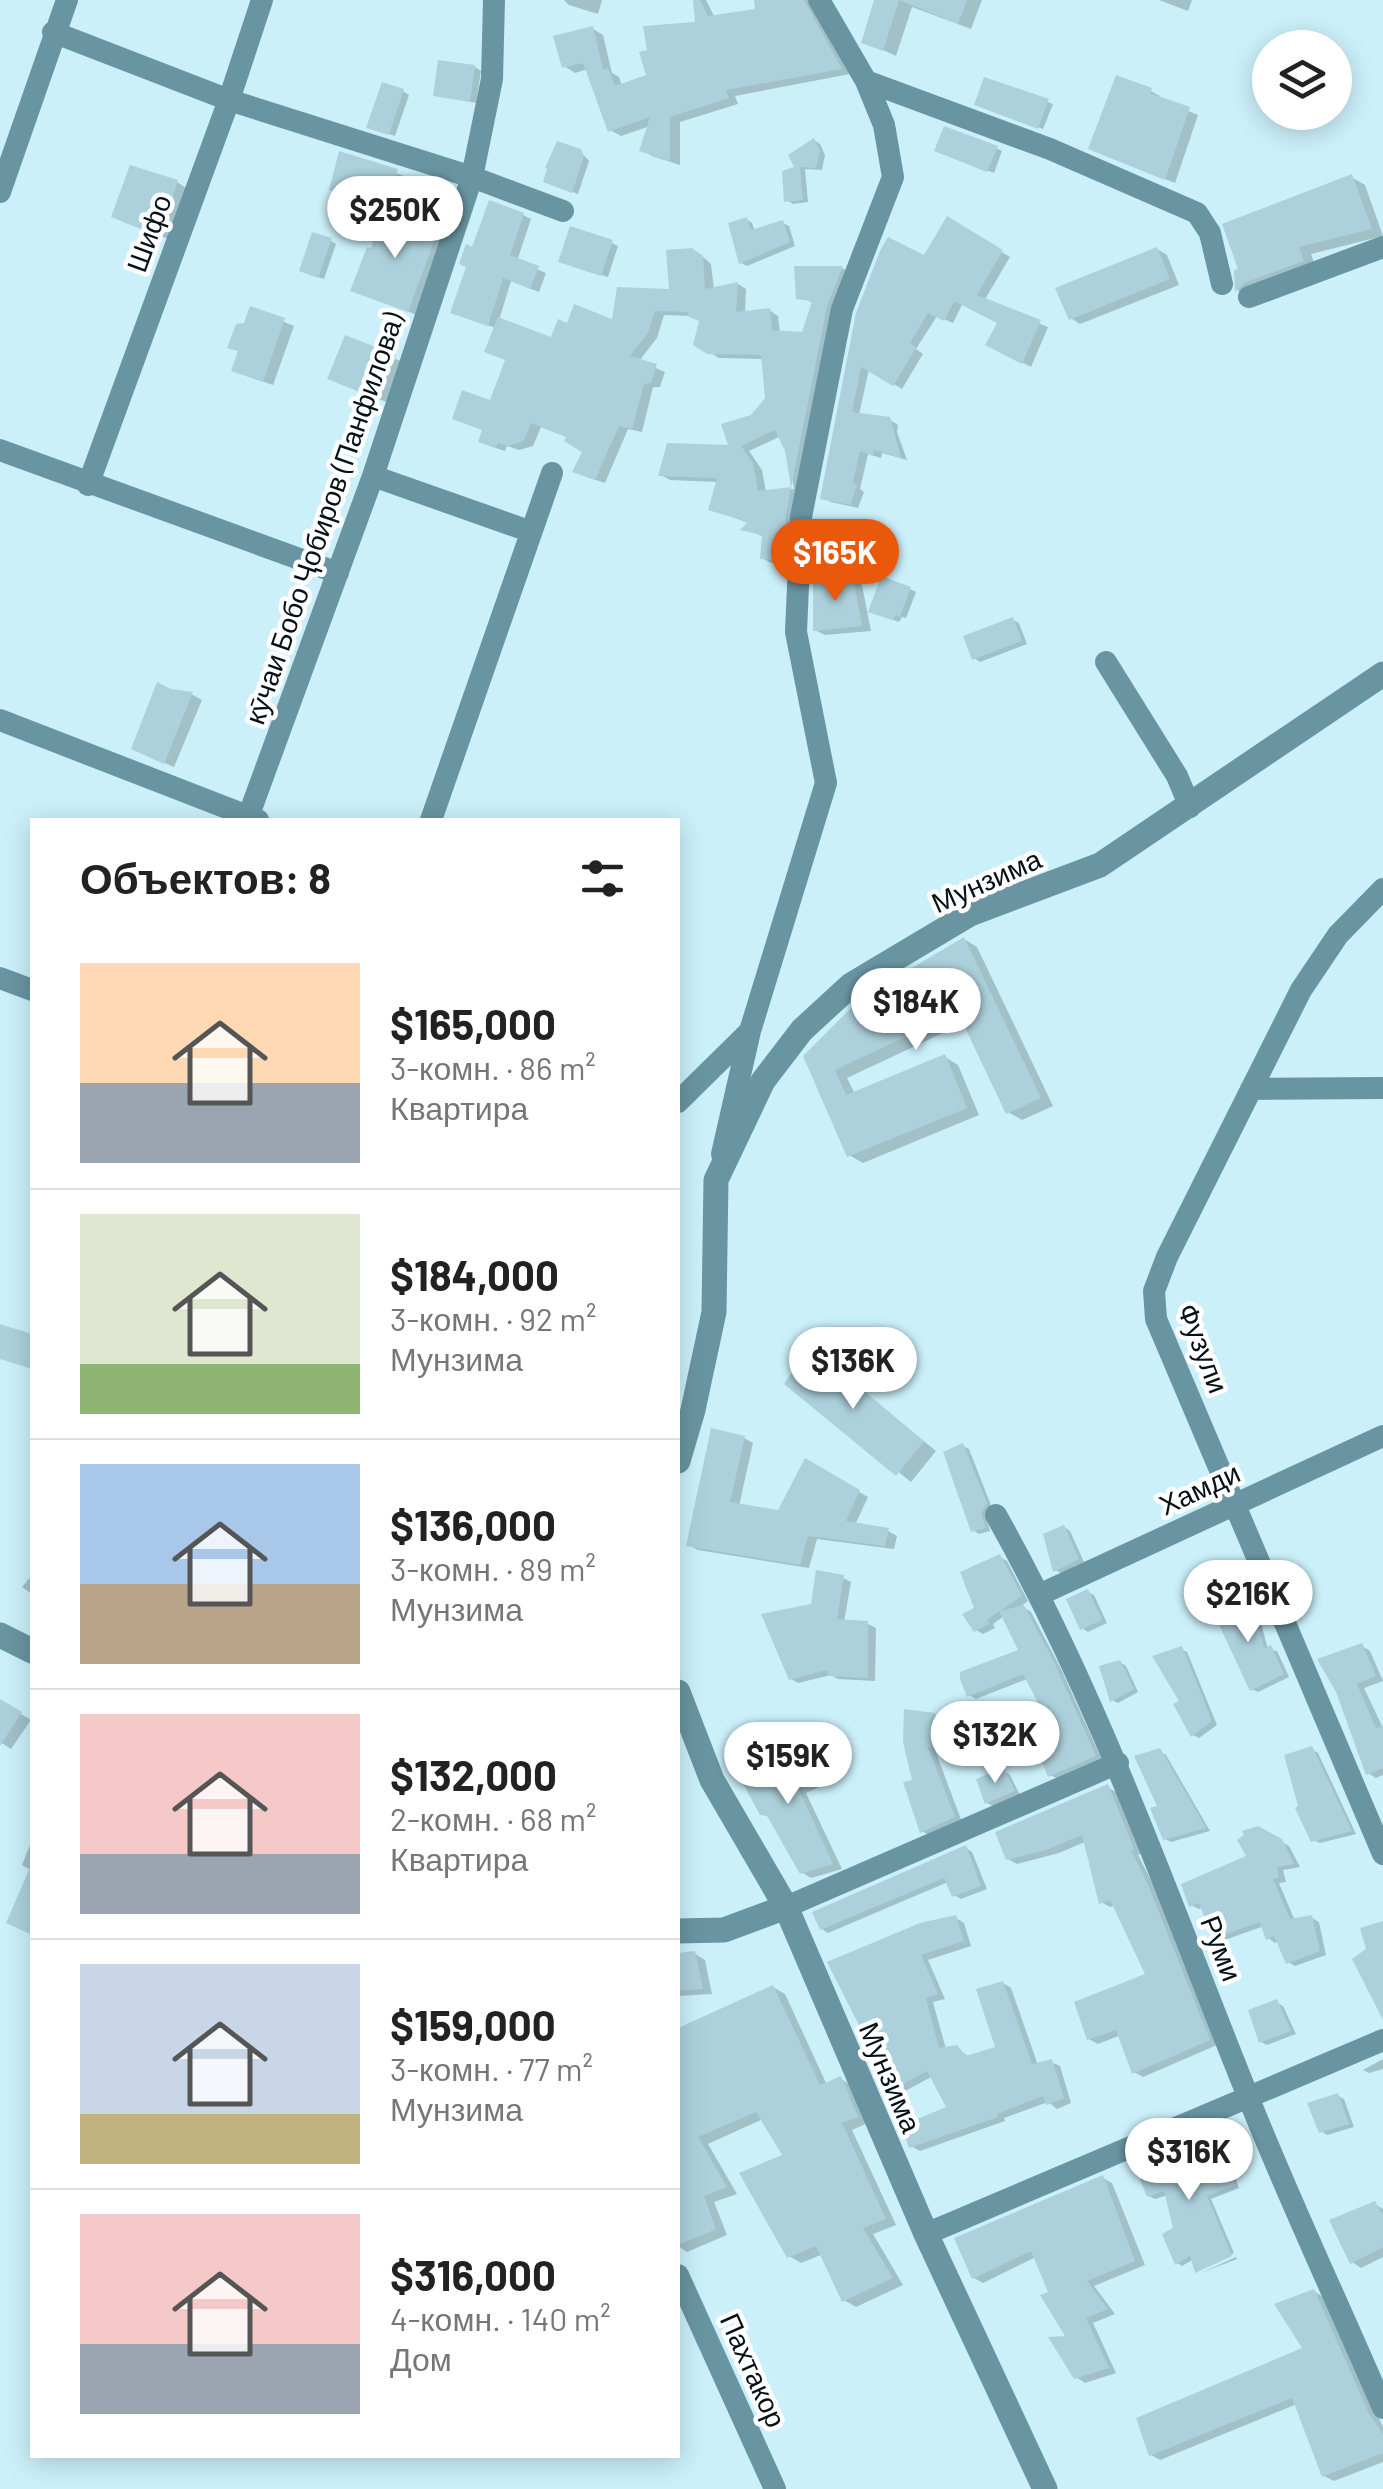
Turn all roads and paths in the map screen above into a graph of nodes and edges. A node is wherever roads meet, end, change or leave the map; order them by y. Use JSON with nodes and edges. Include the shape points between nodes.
{"nodes":[{"id":1,"x":66,"y":0,"type":"edge"},
{"id":2,"x":262,"y":0,"type":"edge"},
{"id":3,"x":820,"y":0,"type":"edge"},
{"id":4,"x":492,"y":1,"type":"edge"},
{"id":5,"x":53,"y":32,"type":"junction"},
{"id":6,"x":866,"y":82,"type":"junction"},
{"id":7,"x":229,"y":100,"type":"junction"},
{"id":8,"x":472,"y":177,"type":"junction"},
{"id":9,"x":0,"y":192,"type":"edge"},
{"id":10,"x":563,"y":211,"type":"dead end"},
{"id":11,"x":1383,"y":247,"type":"edge"},
{"id":12,"x":1222,"y":284,"type":"dead end"},
{"id":13,"x":1249,"y":297,"type":"dead end"},
{"id":14,"x":0,"y":450,"type":"edge"},
{"id":15,"x":552,"y":473,"type":"dead end"},
{"id":16,"x":373,"y":476,"type":"junction"},
{"id":17,"x":88,"y":485,"type":"junction"},
{"id":18,"x":530,"y":531,"type":"junction"},
{"id":19,"x":338,"y":574,"type":"junction"},
{"id":20,"x":1106,"y":662,"type":"dead end"},
{"id":21,"x":1383,"y":674,"type":"edge"},
{"id":22,"x":0,"y":720,"type":"edge"},
{"id":23,"x":1190,"y":807,"type":"junction"},
{"id":24,"x":248,"y":818,"type":"edge"},
{"id":25,"x":251,"y":818,"type":"edge"},
{"id":26,"x":432,"y":818,"type":"edge"},
{"id":27,"x":1383,"y":890,"type":"edge"},
{"id":28,"x":0,"y":978,"type":"edge"},
{"id":29,"x":30,"y":989,"type":"edge"},
{"id":30,"x":750,"y":1032,"type":"junction"},
{"id":31,"x":1383,"y":1088,"type":"edge"},
{"id":32,"x":1251,"y":1089,"type":"junction"},
{"id":33,"x":680,"y":1100,"type":"edge"},
{"id":34,"x":716,"y":1180,"type":"junction"},
{"id":35,"x":1383,"y":1436,"type":"edge"},
{"id":36,"x":680,"y":1453,"type":"edge"},
{"id":37,"x":1236,"y":1504,"type":"junction"},
{"id":38,"x":996,"y":1516,"type":"dead end"},
{"id":39,"x":1040,"y":1594,"type":"junction"},
{"id":40,"x":0,"y":1635,"type":"edge"},
{"id":41,"x":30,"y":1649,"type":"edge"},
{"id":42,"x":680,"y":1697,"type":"edge"},
{"id":43,"x":1118,"y":1763,"type":"junction"},
{"id":44,"x":1383,"y":1854,"type":"edge"},
{"id":45,"x":786,"y":1907,"type":"junction"},
{"id":46,"x":680,"y":1931,"type":"edge"},
{"id":47,"x":1383,"y":2040,"type":"edge"},
{"id":48,"x":1248,"y":2097,"type":"junction"},
{"id":49,"x":926,"y":2234,"type":"junction"},
{"id":50,"x":680,"y":2280,"type":"edge"},
{"id":51,"x":1383,"y":2408,"type":"edge"},
{"id":52,"x":775,"y":2489,"type":"edge"},
{"id":53,"x":1045,"y":2489,"type":"edge"}],
"edges":[{"from":1,"to":5,"type":"street"},
{"from":2,"to":7,"type":"street","name":"Шифо"},
{"from":3,"to":6,"type":"street"},
{"from":4,"to":8,"type":"street","name":"кӯчаи Бобо Ҷобиров (Панфилова)","via":[[492,78]]},
{"from":5,"to":7,"type":"street"},
{"from":5,"to":9,"type":"street"},
{"from":6,"to":12,"type":"street","via":[[1050,149],[1197,214],[1210,233]]},
{"from":6,"to":30,"type":"street","via":[[884,125],[893,177],[842,309],[801,517],[796,632],[826,782]]},
{"from":7,"to":8,"type":"street"},
{"from":7,"to":17,"type":"street","name":"Шифо"},
{"from":8,"to":10,"type":"street"},
{"from":8,"to":16,"type":"street","name":"кӯчаи Бобо Ҷобиров (Панфилова)"},
{"from":11,"to":13,"type":"street"},
{"from":14,"to":17,"type":"street"},
{"from":15,"to":18,"type":"street"},
{"from":16,"to":18,"type":"street"},
{"from":16,"to":19,"type":"street","name":"кӯчаи Бобо Ҷобиров (Панфилова)"},
{"from":17,"to":19,"type":"street"},
{"from":18,"to":26,"type":"street"},
{"from":19,"to":25,"type":"street","name":"кӯчаи Бобо Ҷобиров (Панфилова)"},
{"from":20,"to":23,"type":"street"},
{"from":21,"to":23,"type":"street","name":"Мунзима"},
{"from":22,"to":24,"type":"street"},
{"from":23,"to":34,"type":"street","name":"Мунзима","via":[[1100,866],[970,914],[851,985],[802,1030],[764,1081]]},
{"from":27,"to":32,"type":"street","name":"Фузули","via":[[1338,936],[1301,990]]},
{"from":28,"to":29,"type":"street"},
{"from":30,"to":33,"type":"street"},
{"from":30,"to":34,"type":"street"},
{"from":31,"to":32,"type":"street"},
{"from":32,"to":37,"type":"street","name":"Фузули","via":[[1154,1292],[1156,1319]]},
{"from":34,"to":36,"type":"street","name":"Мунзима","via":[[714,1312]]},
{"from":35,"to":37,"type":"street","name":"Хамди"},
{"from":37,"to":39,"type":"street","name":"Хамди"},
{"from":37,"to":44,"type":"street","name":"Фузули"},
{"from":38,"to":39,"type":"street","name":"Руми"},
{"from":39,"to":43,"type":"street","name":"Руми"},
{"from":40,"to":41,"type":"street"},
{"from":42,"to":45,"type":"street","name":"Мунзима","via":[[712,1780]]},
{"from":43,"to":45,"type":"street"},
{"from":43,"to":48,"type":"street","name":"Руми"},
{"from":45,"to":46,"type":"street","via":[[724,1930]]},
{"from":45,"to":49,"type":"street","name":"Мунзима"},
{"from":47,"to":48,"type":"street"},
{"from":48,"to":49,"type":"street"},
{"from":48,"to":51,"type":"street","name":"Руми"},
{"from":49,"to":53,"type":"street","name":"Мунзима"},
{"from":50,"to":52,"type":"street","name":"Пахтакор"}]}
